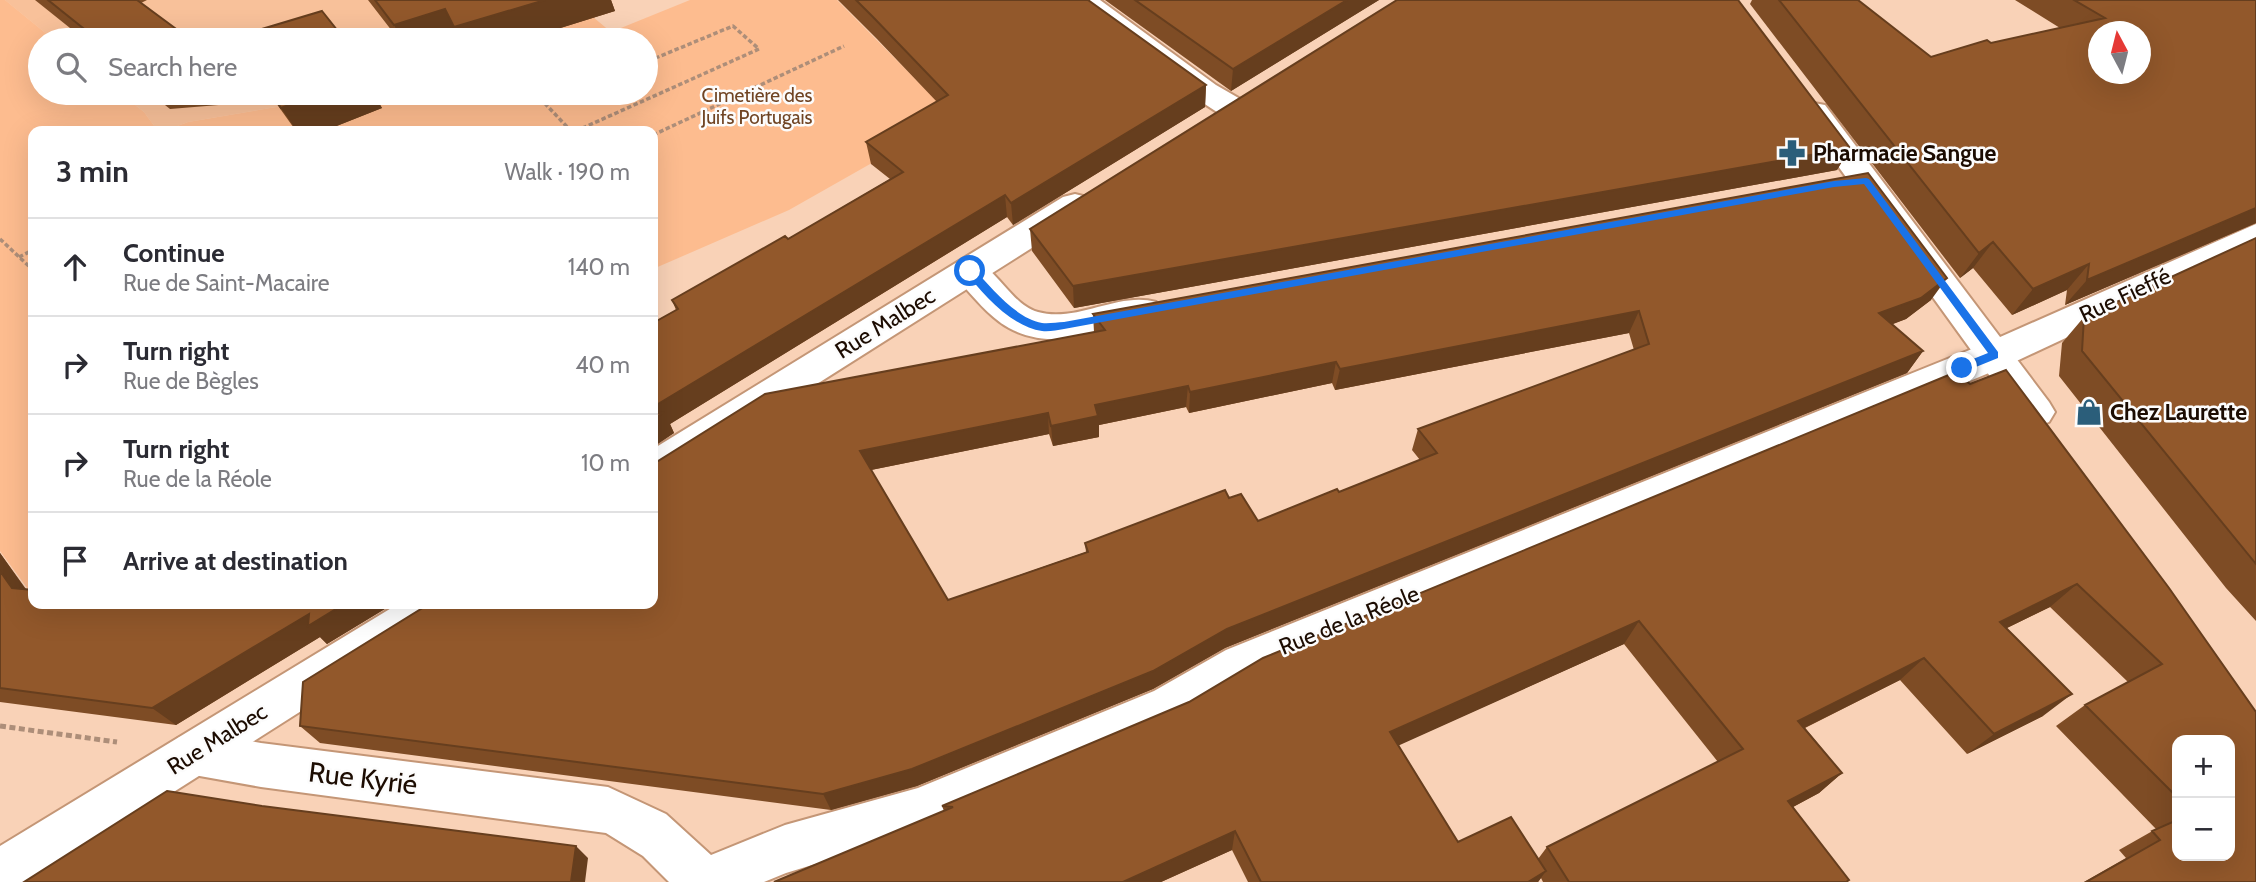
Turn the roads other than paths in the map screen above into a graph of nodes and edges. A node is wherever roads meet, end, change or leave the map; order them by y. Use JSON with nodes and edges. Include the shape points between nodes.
{"nodes":[{"id":1,"x":1082,"y":0,"type":"edge"},
{"id":2,"x":1792,"y":82,"type":"edge"},
{"id":3,"x":1232,"y":106,"type":"edge"},
{"id":4,"x":1104,"y":187,"type":"edge"},
{"id":5,"x":2256,"y":235,"type":"edge"},
{"id":6,"x":970,"y":271,"type":"junction"},
{"id":7,"x":1175,"y":305,"type":"edge"},
{"id":8,"x":1995,"y":355,"type":"junction"},
{"id":9,"x":2053,"y":435,"type":"edge"},
{"id":10,"x":658,"y":465,"type":"edge"},
{"id":11,"x":426,"y":609,"type":"edge"},
{"id":12,"x":194,"y":753,"type":"junction"},
{"id":13,"x":0,"y":874,"type":"edge"},
{"id":14,"x":703,"y":882,"type":"edge"}],
"edges":[{"from":1,"to":3,"type":"street"},
{"from":2,"to":8,"type":"street","via":[[1850,183]]},
{"from":4,"to":6,"type":"street","name":"Rue Malbec"},
{"from":5,"to":8,"type":"street","name":"Rue Fieffé"},
{"from":6,"to":7,"type":"street","via":[[1023,320],[1043,327]]},
{"from":6,"to":10,"type":"street","name":"Rue Malbec"},
{"from":8,"to":9,"type":"street"},
{"from":8,"to":14,"type":"street","name":"Rue de la Réole","via":[[1242,664],[1170,706],[919,811],[785,849]]},
{"from":11,"to":12,"type":"street","name":"Rue Malbec"},
{"from":12,"to":13,"type":"street","name":"Rue Malbec"},
{"from":12,"to":14,"type":"street","name":"Rue Kyrié","via":[[608,810],[637,821],[659,837]]}]}
